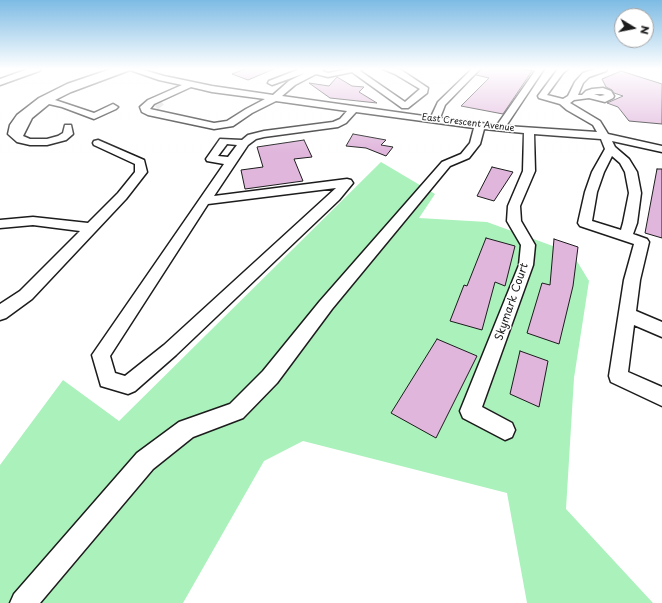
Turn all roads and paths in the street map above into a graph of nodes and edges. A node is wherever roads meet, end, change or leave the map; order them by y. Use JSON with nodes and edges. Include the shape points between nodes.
{"nodes":[{"id":1,"x":49,"y":97,"type":"edge"},
{"id":2,"x":51,"y":97,"type":"edge"},
{"id":3,"x":67,"y":97,"type":"edge"},
{"id":4,"x":167,"y":97,"type":"tunnel mouth"},
{"id":5,"x":181,"y":97,"type":"edge"},
{"id":6,"x":276,"y":97,"type":"edge"},
{"id":7,"x":277,"y":97,"type":"edge"},
{"id":8,"x":393,"y":97,"type":"edge"},
{"id":9,"x":417,"y":97,"type":"edge"},
{"id":10,"x":448,"y":97,"type":"edge"},
{"id":11,"x":521,"y":97,"type":"edge"},
{"id":12,"x":546,"y":97,"type":"edge"},
{"id":13,"x":583,"y":97,"type":"edge"},
{"id":14,"x":591,"y":97,"type":"edge"},
{"id":15,"x":572,"y":98,"type":"joint"},
{"id":16,"x":164,"y":99,"type":"junction"},
{"id":17,"x":44,"y":100,"type":"junction"},
{"id":18,"x":601,"y":102,"type":"dead end"},
{"id":19,"x":564,"y":103,"type":"junction"},
{"id":20,"x":242,"y":104,"type":"dead end"},
{"id":21,"x":65,"y":105,"type":"junction"},
{"id":22,"x":405,"y":106,"type":"junction"},
{"id":23,"x":113,"y":107,"type":"dead end"},
{"id":24,"x":256,"y":107,"type":"junction"},
{"id":25,"x":354,"y":108,"type":"junction"},
{"id":26,"x":147,"y":112,"type":"junction"},
{"id":27,"x":394,"y":114,"type":"junction"},
{"id":28,"x":408,"y":116,"type":"junction"},
{"id":29,"x":434,"y":120,"type":"junction"},
{"id":30,"x":480,"y":126,"type":"junction"},
{"id":31,"x":68,"y":127,"type":"dead end"},
{"id":32,"x":500,"y":128,"type":"junction"},
{"id":33,"x":529,"y":131,"type":"junction"},
{"id":34,"x":605,"y":137,"type":"junction"},
{"id":35,"x":98,"y":143,"type":"dead end"},
{"id":36,"x":244,"y":143,"type":"junction"},
{"id":37,"x":662,"y":149,"type":"edge"},
{"id":38,"x":607,"y":154,"type":"junction"},
{"id":39,"x":231,"y":161,"type":"junction"},
{"id":40,"x":205,"y":201,"type":"junction"},
{"id":41,"x":0,"y":224,"type":"edge"},
{"id":42,"x":91,"y":228,"type":"junction"},
{"id":43,"x":625,"y":236,"type":"junction"},
{"id":44,"x":0,"y":313,"type":"edge"},
{"id":45,"x":628,"y":315,"type":"junction"},
{"id":46,"x":662,"y":330,"type":"edge"},
{"id":47,"x":662,"y":397,"type":"edge"},
{"id":48,"x":505,"y":430,"type":"dead end"},
{"id":49,"x":23,"y":603,"type":"edge"}],
"edges":[{"from":1,"to":17,"type":"street"},
{"from":2,"to":17,"type":"street"},
{"from":3,"to":21,"type":"street"},
{"from":4,"to":16,"type":"street"},
{"from":5,"to":16,"type":"street"},
{"from":6,"to":24,"type":"street"},
{"from":7,"to":25,"type":"street","name":"East Crescent Avenue"},
{"from":8,"to":22,"type":"street"},
{"from":9,"to":22,"type":"street"},
{"from":10,"to":29,"type":"street","via":[[441,104]]},
{"from":11,"to":32,"type":"street"},
{"from":12,"to":19,"type":"street"},
{"from":13,"to":15,"type":"street"},
{"from":14,"to":18,"type":"street"},
{"from":15,"to":19,"type":"street"},
{"from":16,"to":26,"type":"street"},
{"from":16,"to":26,"type":"street","via":[[150,102],[145,107]]},
{"from":17,"to":21,"type":"street"},
{"from":17,"to":31,"type":"street","via":[[28,110],[15,125],[13,134],[21,140],[47,142],[68,134]]},
{"from":19,"to":34,"type":"street","via":[[597,123]]},
{"from":20,"to":24,"type":"street"},
{"from":21,"to":23,"type":"street","via":[[94,116]]},
{"from":22,"to":27,"type":"street"},
{"from":22,"to":28,"type":"street"},
{"from":24,"to":26,"type":"street","via":[[236,121],[221,126]]},
{"from":25,"to":27,"type":"street","name":"East Crescent Avenue"},
{"from":25,"to":36,"type":"street","via":[[343,121],[335,125],[264,134],[252,137]]},
{"from":27,"to":28,"type":"street","name":"East Crescent Avenue"},
{"from":28,"to":29,"type":"street","name":"East Crescent Avenue"},
{"from":29,"to":30,"type":"street","name":"East Crescent Avenue"},
{"from":30,"to":32,"type":"street","name":"East Crescent Avenue"},
{"from":30,"to":49,"type":"street","via":[[475,144],[470,150],[464,156],[446,164],[326,305],[270,377],[236,410],[186,429],[144,462]]},
{"from":32,"to":33,"type":"street","name":"East Crescent Avenue"},
{"from":33,"to":34,"type":"street","name":"East Crescent Avenue"},
{"from":33,"to":48,"type":"street","name":"Skymark Court","via":[[529,171],[514,206],[514,221],[528,245],[526,265],[470,411]]},
{"from":34,"to":37,"type":"street","name":"East Crescent Avenue"},
{"from":34,"to":38,"type":"street"},
{"from":35,"to":42,"type":"street","via":[[140,162],[141,172]]},
{"from":36,"to":39,"type":"street"},
{"from":36,"to":39,"type":"street","via":[[224,141],[211,159]]},
{"from":38,"to":43,"type":"street","via":[[625,161],[631,172],[636,193]]},
{"from":38,"to":43,"type":"street","via":[[591,192],[585,223]]},
{"from":39,"to":40,"type":"street"},
{"from":40,"to":40,"type":"street","via":[[101,355],[108,380],[128,385],[245,281],[347,183]]},
{"from":41,"to":42,"type":"street","via":[[33,221]]},
{"from":42,"to":44,"type":"street","via":[[26,295]]},
{"from":43,"to":45,"type":"street","via":[[642,242],[632,280]]},
{"from":45,"to":46,"type":"street"},
{"from":45,"to":47,"type":"street","via":[[618,376]]}]}
